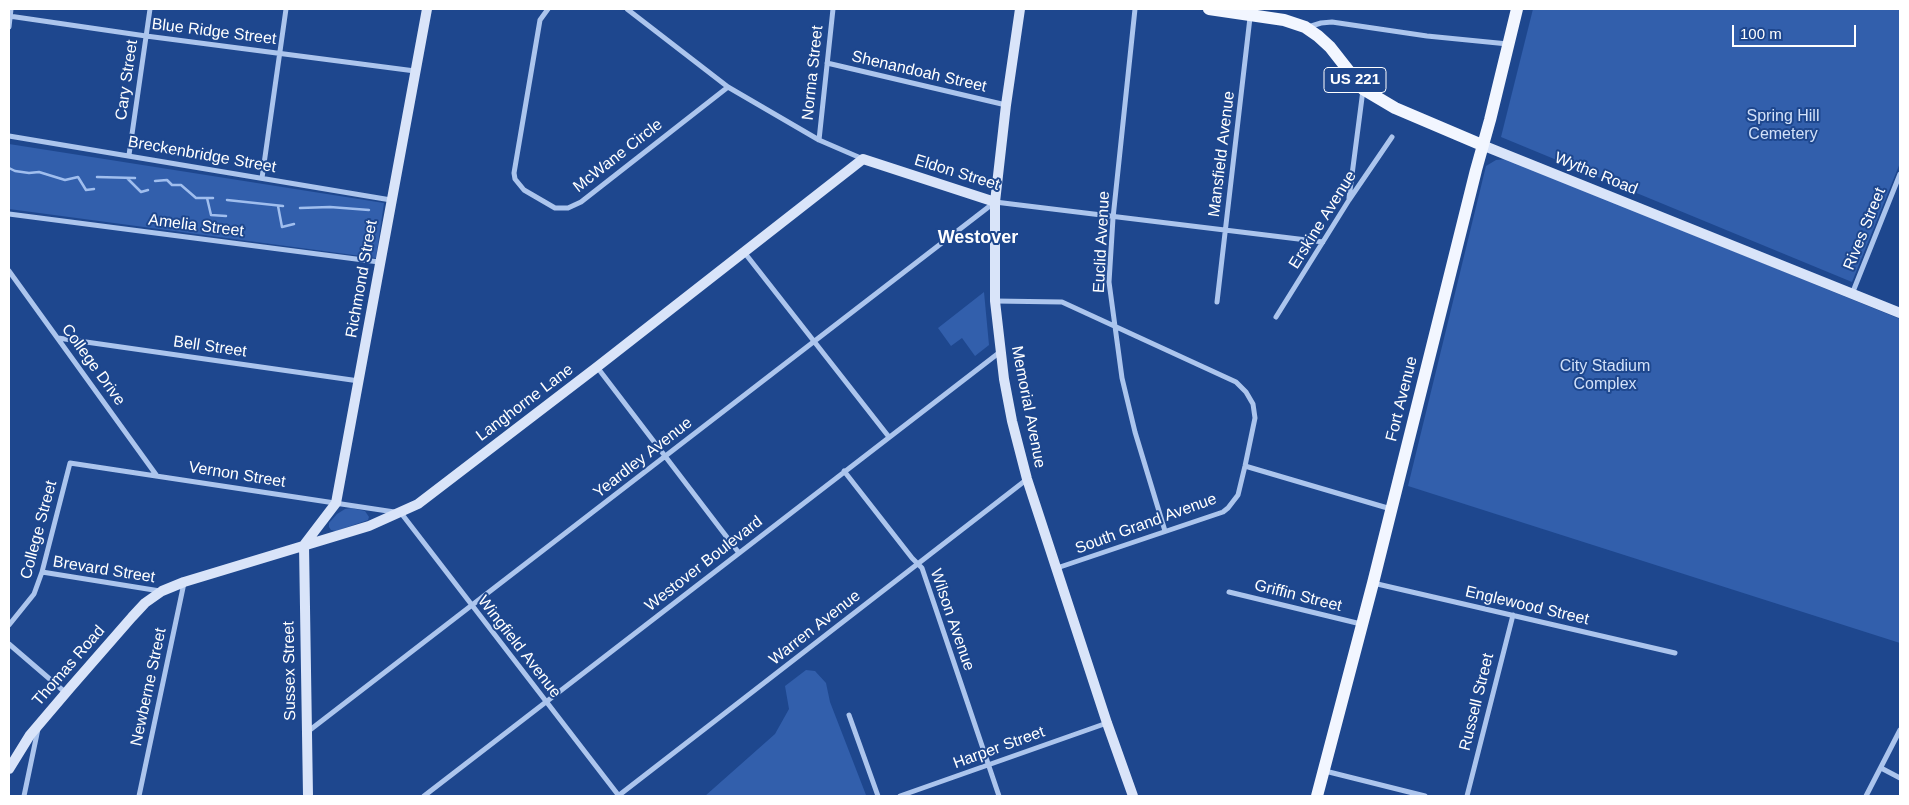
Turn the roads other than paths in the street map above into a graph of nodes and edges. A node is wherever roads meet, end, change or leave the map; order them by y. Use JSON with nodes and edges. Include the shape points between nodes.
{"nodes":[{"id":1,"x":12,"y":9,"type":"edge"},
{"id":2,"x":150,"y":9,"type":"edge"},
{"id":3,"x":286,"y":9,"type":"edge"},
{"id":4,"x":427,"y":9,"type":"edge"},
{"id":5,"x":548,"y":9,"type":"edge"},
{"id":6,"x":627,"y":9,"type":"edge"},
{"id":7,"x":833,"y":9,"type":"edge"},
{"id":8,"x":1020,"y":9,"type":"edge"},
{"id":9,"x":1135,"y":9,"type":"edge"},
{"id":10,"x":1209,"y":9,"type":"edge"},
{"id":11,"x":1517,"y":9,"type":"edge"},
{"id":12,"x":1251,"y":11,"type":"edge"},
{"id":13,"x":10,"y":16,"type":"edge"},
{"id":14,"x":9,"y":27,"type":"edge"},
{"id":15,"x":1306,"y":27,"type":"junction"},
{"id":16,"x":146,"y":36,"type":"junction"},
{"id":17,"x":1508,"y":44,"type":"junction"},
{"id":18,"x":279,"y":54,"type":"junction"},
{"id":19,"x":827,"y":63,"type":"junction"},
{"id":20,"x":416,"y":72,"type":"junction"},
{"id":21,"x":728,"y":87,"type":"junction"},
{"id":22,"x":1363,"y":89,"type":"junction"},
{"id":23,"x":1006,"y":105,"type":"junction"},
{"id":24,"x":9,"y":136,"type":"edge"},
{"id":25,"x":1392,"y":137,"type":"dead end"},
{"id":26,"x":819,"y":140,"type":"junction"},
{"id":27,"x":1482,"y":145,"type":"junction"},
{"id":28,"x":129,"y":155,"type":"junction"},
{"id":29,"x":863,"y":159,"type":"junction"},
{"id":30,"x":1900,"y":176,"type":"edge"},
{"id":31,"x":262,"y":178,"type":"junction"},
{"id":32,"x":391,"y":200,"type":"junction"},
{"id":33,"x":1349,"y":200,"type":"junction"},
{"id":34,"x":995,"y":202,"type":"junction"},
{"id":35,"x":9,"y":214,"type":"edge"},
{"id":36,"x":1113,"y":218,"type":"junction"},
{"id":37,"x":1225,"y":230,"type":"junction"},
{"id":38,"x":1323,"y":242,"type":"junction"},
{"id":39,"x":744,"y":252,"type":"junction"},
{"id":40,"x":379,"y":262,"type":"junction"},
{"id":41,"x":9,"y":270,"type":"edge"},
{"id":42,"x":1852,"y":294,"type":"junction"},
{"id":43,"x":995,"y":301,"type":"junction"},
{"id":44,"x":1217,"y":302,"type":"dead end"},
{"id":45,"x":1900,"y":313,"type":"edge"},
{"id":46,"x":1276,"y":317,"type":"dead end"},
{"id":47,"x":1114,"y":325,"type":"junction"},
{"id":48,"x":58,"y":338,"type":"junction"},
{"id":49,"x":814,"y":343,"type":"junction"},
{"id":50,"x":1000,"y":351,"type":"junction"},
{"id":51,"x":597,"y":367,"type":"junction"},
{"id":52,"x":359,"y":381,"type":"junction"},
{"id":53,"x":888,"y":437,"type":"junction"},
{"id":54,"x":666,"y":456,"type":"junction"},
{"id":55,"x":70,"y":463,"type":"joint"},
{"id":56,"x":1245,"y":466,"type":"junction"},
{"id":57,"x":844,"y":471,"type":"junction"},
{"id":58,"x":157,"y":476,"type":"junction"},
{"id":59,"x":1027,"y":479,"type":"junction"},
{"id":60,"x":336,"y":503,"type":"junction"},
{"id":61,"x":1391,"y":510,"type":"junction"},
{"id":62,"x":401,"y":512,"type":"junction"},
{"id":63,"x":1166,"y":531,"type":"junction"},
{"id":64,"x":304,"y":545,"type":"junction"},
{"id":65,"x":739,"y":553,"type":"junction"},
{"id":66,"x":918,"y":564,"type":"junction"},
{"id":67,"x":1057,"y":568,"type":"junction"},
{"id":68,"x":42,"y":572,"type":"junction"},
{"id":69,"x":184,"y":582,"type":"junction"},
{"id":70,"x":1373,"y":583,"type":"junction"},
{"id":71,"x":162,"y":591,"type":"junction"},
{"id":72,"x":1229,"y":592,"type":"dead end"},
{"id":73,"x":472,"y":606,"type":"junction"},
{"id":74,"x":1512,"y":615,"type":"junction"},
{"id":75,"x":1362,"y":624,"type":"junction"},
{"id":76,"x":9,"y":625,"type":"edge"},
{"id":77,"x":9,"y":644,"type":"edge"},
{"id":78,"x":1675,"y":654,"type":"dead end"},
{"id":79,"x":66,"y":693,"type":"junction"},
{"id":80,"x":546,"y":702,"type":"junction"},
{"id":81,"x":849,"y":714,"type":"dead end"},
{"id":82,"x":1107,"y":722,"type":"junction"},
{"id":83,"x":39,"y":724,"type":"junction"},
{"id":84,"x":1900,"y":730,"type":"edge"},
{"id":85,"x":306,"y":734,"type":"junction"},
{"id":86,"x":988,"y":765,"type":"junction"},
{"id":87,"x":1881,"y":768,"type":"junction"},
{"id":88,"x":9,"y":769,"type":"edge"},
{"id":89,"x":1324,"y":771,"type":"junction"},
{"id":90,"x":1900,"y":778,"type":"edge"},
{"id":91,"x":24,"y":796,"type":"edge"},
{"id":92,"x":140,"y":796,"type":"edge"},
{"id":93,"x":308,"y":796,"type":"edge"},
{"id":94,"x":424,"y":796,"type":"edge"},
{"id":95,"x":618,"y":796,"type":"edge"},
{"id":96,"x":878,"y":796,"type":"edge"},
{"id":97,"x":900,"y":796,"type":"edge"},
{"id":98,"x":999,"y":796,"type":"edge"},
{"id":99,"x":1133,"y":796,"type":"edge"},
{"id":100,"x":1317,"y":796,"type":"edge"},
{"id":101,"x":1425,"y":796,"type":"edge"},
{"id":102,"x":1467,"y":796,"type":"edge"},
{"id":103,"x":1866,"y":796,"type":"edge"}],
"edges":[{"from":1,"to":13,"type":"street"},
{"from":2,"to":16,"type":"street","name":"Cary Street"},
{"from":3,"to":18,"type":"street"},
{"from":4,"to":20,"type":"street","name":"Richmond Street"},
{"from":5,"to":21,"type":"street","name":"McWane Circle","via":[[540,20],[514,174],[524,190],[555,208],[568,208],[581,202]]},
{"from":6,"to":21,"type":"street","name":"Eldon Street"},
{"from":7,"to":19,"type":"street","name":"Norma Street"},
{"from":8,"to":23,"type":"street","name":"Memorial Avenue"},
{"from":9,"to":36,"type":"street","name":"Euclid Avenue"},
{"from":10,"to":12,"type":"main road","number":"US 221"},
{"from":11,"to":17,"type":"main road","name":"Fort Avenue"},
{"from":12,"to":15,"type":"main road","number":"US 221"},
{"from":12,"to":37,"type":"street","name":"Mansfield Avenue"},
{"from":13,"to":14,"type":"street"},
{"from":13,"to":16,"type":"street","name":"Blue Ridge Street"},
{"from":15,"to":17,"type":"street","via":[[1332,22]]},
{"from":15,"to":22,"type":"main road","name":"Wythe Road","number":"US 221","via":[[1330,47]]},
{"from":16,"to":18,"type":"street","name":"Blue Ridge Street"},
{"from":16,"to":28,"type":"street","name":"Cary Street"},
{"from":17,"to":27,"type":"main road","name":"Fort Avenue"},
{"from":18,"to":20,"type":"street","name":"Blue Ridge Street"},
{"from":18,"to":31,"type":"street"},
{"from":19,"to":23,"type":"street","name":"Shenandoah Street"},
{"from":19,"to":26,"type":"street","name":"Norma Street"},
{"from":20,"to":32,"type":"street","name":"Richmond Street"},
{"from":21,"to":26,"type":"street","name":"Eldon Street"},
{"from":22,"to":27,"type":"main road","name":"Wythe Road","number":"US 221","via":[[1395,108]]},
{"from":22,"to":33,"type":"street"},
{"from":23,"to":34,"type":"street","name":"Memorial Avenue"},
{"from":24,"to":28,"type":"street","name":"Breckenbridge Street"},
{"from":25,"to":33,"type":"street","name":"Erskine Avenue"},
{"from":26,"to":29,"type":"street","name":"Eldon Street"},
{"from":27,"to":42,"type":"street","name":"Wythe Road"},
{"from":27,"to":61,"type":"main road","name":"Fort Avenue"},
{"from":28,"to":31,"type":"street","name":"Breckenbridge Street"},
{"from":29,"to":34,"type":"street","name":"Eldon Street"},
{"from":29,"to":39,"type":"street","name":"Langhorne Lane"},
{"from":30,"to":42,"type":"street","name":"Rives Street"},
{"from":31,"to":32,"type":"street","name":"Breckenbridge Street"},
{"from":32,"to":40,"type":"street","name":"Richmond Street"},
{"from":33,"to":38,"type":"street","name":"Erskine Avenue"},
{"from":34,"to":36,"type":"street","name":"Eldon Street"},
{"from":34,"to":43,"type":"street","name":"Memorial Avenue"},
{"from":34,"to":49,"type":"street","name":"Yeardley Avenue"},
{"from":35,"to":40,"type":"street","name":"Amelia Street"},
{"from":36,"to":37,"type":"street","name":"Eldon Street"},
{"from":36,"to":47,"type":"street","name":"Euclid Avenue","via":[[1109,282]]},
{"from":37,"to":38,"type":"street","name":"Eldon Street"},
{"from":37,"to":44,"type":"street","name":"Mansfield Avenue"},
{"from":38,"to":46,"type":"street","name":"Erskine Avenue"},
{"from":39,"to":49,"type":"street"},
{"from":39,"to":51,"type":"street","name":"Langhorne Lane"},
{"from":40,"to":52,"type":"street","name":"Richmond Street"},
{"from":41,"to":48,"type":"street","name":"College Drive"},
{"from":42,"to":45,"type":"street","name":"Wythe Road"},
{"from":43,"to":47,"type":"street","name":"South Grand Avenue","via":[[1062,302]]},
{"from":43,"to":50,"type":"street","name":"Memorial Avenue"},
{"from":47,"to":56,"type":"street","name":"South Grand Avenue","via":[[1236,382],[1246,392],[1253,404],[1255,418]]},
{"from":47,"to":63,"type":"street","name":"Euclid Avenue","via":[[1135,432]]},
{"from":48,"to":52,"type":"street","name":"Bell Street"},
{"from":48,"to":58,"type":"street","name":"College Drive"},
{"from":49,"to":53,"type":"street"},
{"from":49,"to":54,"type":"street","name":"Yeardley Avenue"},
{"from":50,"to":53,"type":"street","name":"Westover Boulevard"},
{"from":50,"to":59,"type":"street","name":"Memorial Avenue","via":[[1012,421]]},
{"from":51,"to":54,"type":"street"},
{"from":51,"to":62,"type":"street","name":"Langhorne Lane","via":[[418,504]]},
{"from":52,"to":60,"type":"street","name":"Richmond Street"},
{"from":53,"to":57,"type":"street","name":"Westover Boulevard"},
{"from":54,"to":65,"type":"street"},
{"from":54,"to":73,"type":"street","name":"Yeardley Avenue"},
{"from":55,"to":58,"type":"street","name":"Vernon Street"},
{"from":55,"to":68,"type":"street","name":"College Street"},
{"from":56,"to":61,"type":"street"},
{"from":56,"to":63,"type":"street","name":"South Grand Avenue","via":[[1238,495],[1228,508]]},
{"from":57,"to":65,"type":"street","name":"Westover Boulevard"},
{"from":57,"to":66,"type":"street","name":"Wilson Avenue"},
{"from":58,"to":60,"type":"street","name":"Vernon Street"},
{"from":59,"to":66,"type":"street","name":"Warren Avenue"},
{"from":59,"to":67,"type":"street","name":"Memorial Avenue"},
{"from":60,"to":62,"type":"street","name":"Vernon Street"},
{"from":60,"to":64,"type":"street","name":"Richmond Street"},
{"from":61,"to":70,"type":"main road","name":"Fort Avenue"},
{"from":62,"to":64,"type":"street","name":"Langhorne Lane","via":[[369,526]]},
{"from":62,"to":73,"type":"street","name":"Wingfield Avenue"},
{"from":63,"to":67,"type":"street","name":"South Grand Avenue"},
{"from":64,"to":69,"type":"street","name":"Langhorne Lane"},
{"from":64,"to":85,"type":"street","name":"Sussex Street"},
{"from":65,"to":80,"type":"street","name":"Westover Boulevard"},
{"from":66,"to":86,"type":"street","name":"Wilson Avenue"},
{"from":66,"to":95,"type":"street","name":"Warren Avenue"},
{"from":67,"to":82,"type":"street","name":"Memorial Avenue"},
{"from":68,"to":71,"type":"street","name":"Brevard Street"},
{"from":68,"to":76,"type":"street","name":"College Street","via":[[34,594]]},
{"from":69,"to":71,"type":"street","name":"Langhorne Lane"},
{"from":69,"to":92,"type":"street","name":"Newberne Street"},
{"from":70,"to":74,"type":"street","name":"Englewood Street"},
{"from":70,"to":75,"type":"main road","name":"Fort Avenue"},
{"from":71,"to":79,"type":"street","name":"Thomas Road","via":[[132,617]]},
{"from":72,"to":75,"type":"street","name":"Griffin Street"},
{"from":73,"to":80,"type":"street","name":"Wingfield Avenue"},
{"from":73,"to":85,"type":"street","name":"Yeardley Avenue"},
{"from":74,"to":78,"type":"street","name":"Englewood Street"},
{"from":74,"to":102,"type":"street","name":"Russell Street"},
{"from":75,"to":89,"type":"main road","name":"Fort Avenue"},
{"from":77,"to":79,"type":"street"},
{"from":79,"to":83,"type":"street","name":"Thomas Road"},
{"from":80,"to":94,"type":"street","name":"Westover Boulevard"},
{"from":80,"to":95,"type":"street","name":"Wingfield Avenue"},
{"from":81,"to":96,"type":"street"},
{"from":82,"to":86,"type":"street","name":"Harper Street"},
{"from":82,"to":99,"type":"street","name":"Memorial Avenue"},
{"from":83,"to":88,"type":"street","name":"Thomas Road"},
{"from":83,"to":91,"type":"street"},
{"from":84,"to":87,"type":"street"},
{"from":85,"to":93,"type":"street","name":"Sussex Street"},
{"from":86,"to":97,"type":"street","name":"Harper Street"},
{"from":86,"to":98,"type":"street","name":"Wilson Avenue"},
{"from":87,"to":90,"type":"street"},
{"from":87,"to":103,"type":"street"},
{"from":89,"to":100,"type":"main road","name":"Fort Avenue"},
{"from":89,"to":101,"type":"street"}]}
